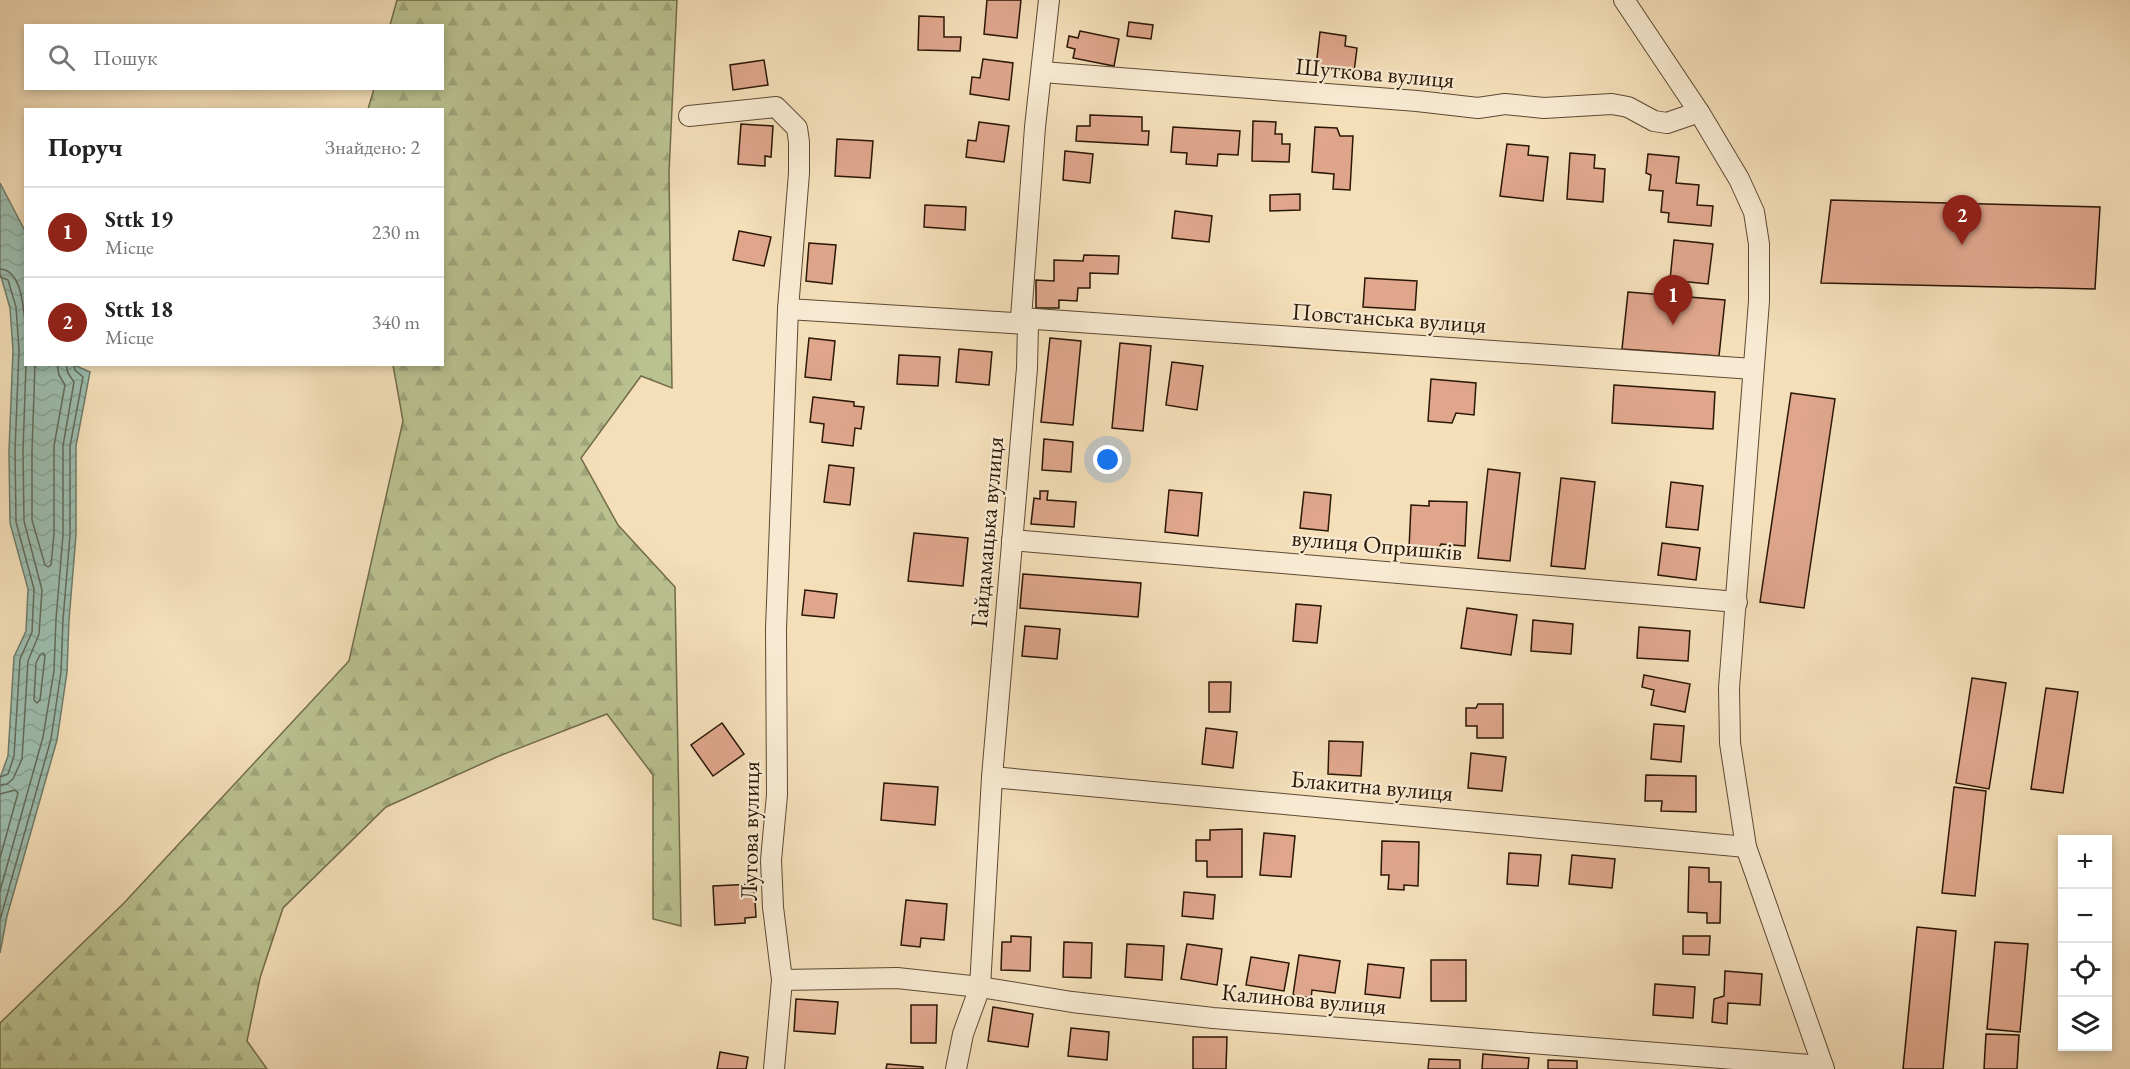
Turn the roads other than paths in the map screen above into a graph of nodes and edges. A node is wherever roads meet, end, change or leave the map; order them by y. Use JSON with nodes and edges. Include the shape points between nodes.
{"nodes":[{"id":1,"x":1049,"y":0,"type":"edge"},
{"id":2,"x":1624,"y":0,"type":"edge"},
{"id":3,"x":1042,"y":72,"type":"junction"},
{"id":4,"x":1699,"y":112,"type":"junction"},
{"id":5,"x":689,"y":116,"type":"dead end"},
{"id":6,"x":788,"y":309,"type":"junction"},
{"id":7,"x":1025,"y":321,"type":"junction"},
{"id":8,"x":1753,"y":369,"type":"junction"},
{"id":9,"x":1012,"y":540,"type":"junction"},
{"id":10,"x":1737,"y":602,"type":"junction"},
{"id":11,"x":992,"y":777,"type":"junction"},
{"id":12,"x":1746,"y":846,"type":"junction"},
{"id":13,"x":782,"y":980,"type":"junction"},
{"id":14,"x":980,"y":987,"type":"junction"},
{"id":15,"x":1824,"y":1067,"type":"edge"},
{"id":16,"x":774,"y":1069,"type":"edge"},
{"id":17,"x":956,"y":1069,"type":"edge"}],
"edges":[{"from":1,"to":3,"type":"street","name":"Гайдамацька вулиця"},
{"from":2,"to":4,"type":"street"},
{"from":3,"to":4,"type":"street","name":"Шуткова вулиця","via":[[1478,108],[1505,104],[1545,108],[1612,104],[1667,123]]},
{"from":3,"to":7,"type":"street","name":"Гайдамацька вулиця","via":[[1035,127]]},
{"from":4,"to":8,"type":"street","via":[[1754,212],[1759,244],[1759,301]]},
{"from":5,"to":6,"type":"street","name":"Лугова вулиця","via":[[776,107],[797,128],[799,174]]},
{"from":6,"to":7,"type":"street","name":"Повстанська вулиця"},
{"from":6,"to":13,"type":"street","name":"Лугова вулиця","via":[[776,629],[777,795],[771,860]]},
{"from":7,"to":8,"type":"street","name":"Повстанська вулиця"},
{"from":7,"to":9,"type":"street","name":"Гайдамацька вулиця","via":[[1027,368]]},
{"from":8,"to":10,"type":"street"},
{"from":9,"to":10,"type":"street","name":"вулиця Опришків"},
{"from":9,"to":11,"type":"street","name":"Гайдамацька вулиця"},
{"from":10,"to":12,"type":"street","via":[[1728,688],[1730,743]]},
{"from":11,"to":12,"type":"street","name":"Блакитна вулиця"},
{"from":11,"to":14,"type":"street","name":"Гайдамацька вулиця"},
{"from":12,"to":15,"type":"street"},
{"from":13,"to":14,"type":"street","name":"Калинова вулиця","via":[[897,978]]},
{"from":13,"to":16,"type":"street","name":"Лугова вулиця"},
{"from":14,"to":15,"type":"street","name":"Калинова вулиця","via":[[1213,1018]]},
{"from":14,"to":17,"type":"street","name":"Гайдамацька вулиця","via":[[963,1034]]}]}
